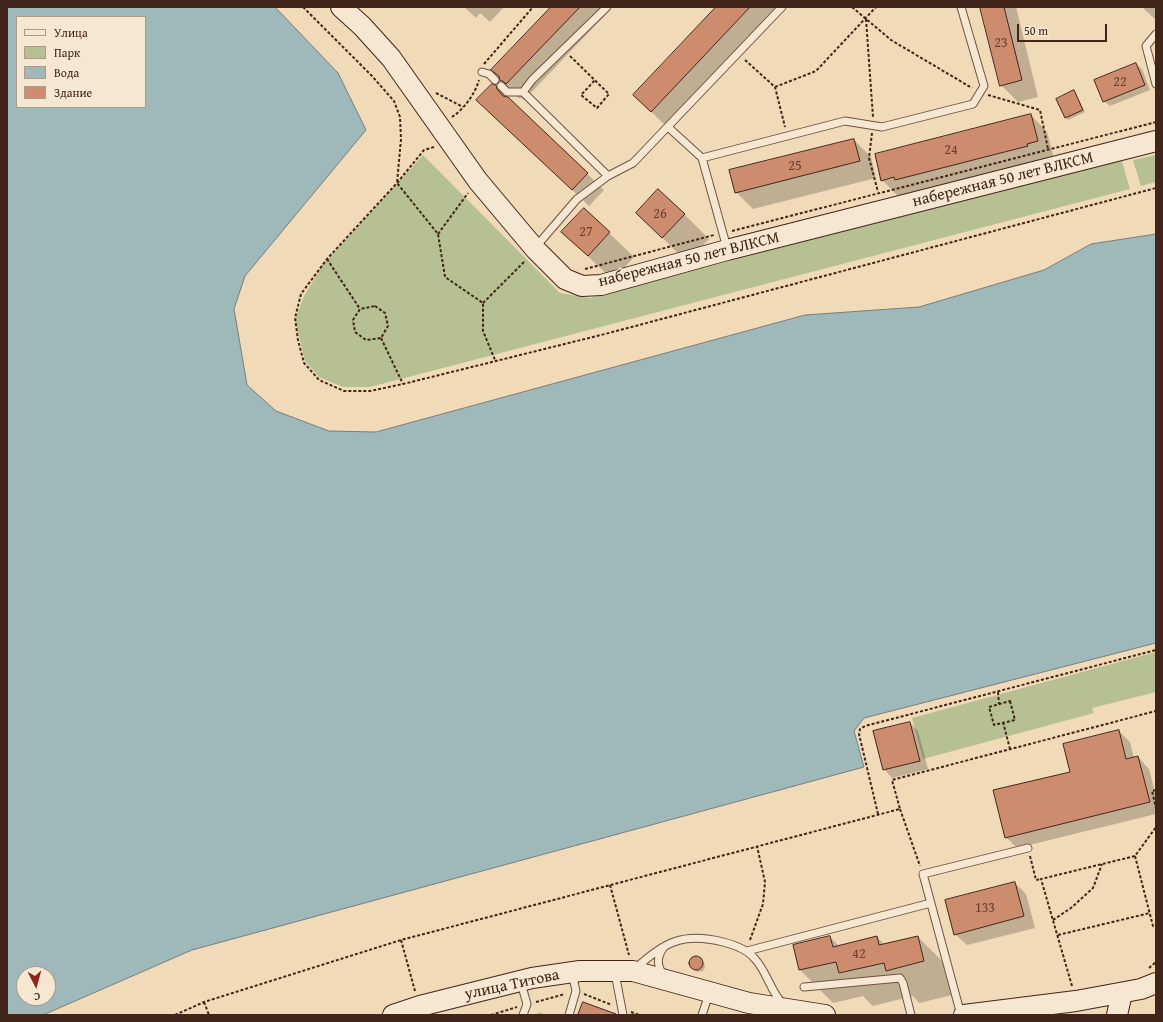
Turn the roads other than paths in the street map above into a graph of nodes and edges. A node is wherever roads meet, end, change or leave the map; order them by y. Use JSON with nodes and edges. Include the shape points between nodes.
{"nodes":[{"id":1,"x":341,"y":7,"type":"edge"},
{"id":2,"x":607,"y":7,"type":"edge"},
{"id":3,"x":782,"y":7,"type":"edge"},
{"id":4,"x":961,"y":7,"type":"edge"},
{"id":5,"x":1156,"y":34,"type":"edge"},
{"id":6,"x":482,"y":72,"type":"dead end"},
{"id":7,"x":495,"y":80,"type":"dead end"},
{"id":8,"x":1156,"y":84,"type":"edge"},
{"id":9,"x":501,"y":86,"type":"dead end"},
{"id":10,"x":523,"y":92,"type":"junction"},
{"id":11,"x":668,"y":127,"type":"junction"},
{"id":12,"x":1156,"y":141,"type":"edge"},
{"id":13,"x":702,"y":158,"type":"junction"},
{"id":14,"x":608,"y":176,"type":"junction"},
{"id":15,"x":725,"y":242,"type":"junction"},
{"id":16,"x":536,"y":250,"type":"junction"},
{"id":17,"x":1028,"y":848,"type":"road end"},
{"id":18,"x":931,"y":903,"type":"junction"},
{"id":19,"x":665,"y":945,"type":"junction"},
{"id":20,"x":747,"y":951,"type":"junction"},
{"id":21,"x":624,"y":971,"type":"junction"},
{"id":22,"x":572,"y":972,"type":"junction"},
{"id":23,"x":521,"y":980,"type":"junction"},
{"id":24,"x":667,"y":980,"type":"junction"},
{"id":25,"x":1156,"y":983,"type":"edge"},
{"id":26,"x":804,"y":987,"type":"dead end"},
{"id":27,"x":709,"y":992,"type":"junction"},
{"id":28,"x":1122,"y":993,"type":"junction"},
{"id":29,"x":787,"y":1010,"type":"junction"},
{"id":30,"x":393,"y":1015,"type":"edge"},
{"id":31,"x":522,"y":1015,"type":"edge"},
{"id":32,"x":569,"y":1015,"type":"edge"},
{"id":33,"x":623,"y":1015,"type":"edge"},
{"id":34,"x":702,"y":1015,"type":"edge"},
{"id":35,"x":825,"y":1015,"type":"edge"},
{"id":36,"x":911,"y":1015,"type":"edge"},
{"id":37,"x":968,"y":1015,"type":"edge"},
{"id":38,"x":1117,"y":1015,"type":"edge"}],
"edges":[{"from":1,"to":16,"type":"street","name":"набережная 50 лет ВЛКСМ","via":[[391,58],[478,181]]},
{"from":2,"to":10,"type":"lane","via":[[532,80]]},
{"from":3,"to":11,"type":"lane"},
{"from":4,"to":13,"type":"lane","via":[[984,86],[973,104],[882,127],[845,121]]},
{"from":5,"to":8,"type":"lane","via":[[1146,46]]},
{"from":6,"to":7,"type":"lane"},
{"from":9,"to":10,"type":"lane","via":[[507,92]]},
{"from":10,"to":14,"type":"lane"},
{"from":11,"to":13,"type":"lane"},
{"from":11,"to":14,"type":"lane","via":[[633,163]]},
{"from":12,"to":15,"type":"street","name":"набережная 50 лет ВЛКСМ"},
{"from":13,"to":15,"type":"lane"},
{"from":14,"to":16,"type":"lane","via":[[577,200]]},
{"from":15,"to":16,"type":"street","name":"набережная 50 лет ВЛКСМ","via":[[601,285],[582,286],[565,279]]},
{"from":17,"to":18,"type":"lane","via":[[923,874]]},
{"from":18,"to":20,"type":"lane"},
{"from":18,"to":37,"type":"lane"},
{"from":19,"to":20,"type":"lane","via":[[676,940],[711,939]]},
{"from":19,"to":21,"type":"lane"},
{"from":19,"to":24,"type":"lane","via":[[659,954],[658,963]]},
{"from":20,"to":29,"type":"lane","via":[[764,970],[775,995]]},
{"from":21,"to":22,"type":"street","name":"улица Титова"},
{"from":21,"to":24,"type":"street","name":"улица Титова"},
{"from":21,"to":33,"type":"lane"},
{"from":22,"to":23,"type":"street","name":"улица Титова"},
{"from":22,"to":32,"type":"lane","via":[[576,991]]},
{"from":23,"to":30,"type":"street","name":"улица Титова"},
{"from":23,"to":31,"type":"lane","via":[[527,1004]]},
{"from":24,"to":27,"type":"street","name":"улица Титова"},
{"from":25,"to":28,"type":"street"},
{"from":26,"to":36,"type":"lane","via":[[900,978]]},
{"from":27,"to":29,"type":"street","name":"улица Титова"},
{"from":27,"to":34,"type":"lane"},
{"from":28,"to":37,"type":"street"},
{"from":28,"to":38,"type":"street"},
{"from":29,"to":35,"type":"street","name":"улица Титова"}]}
